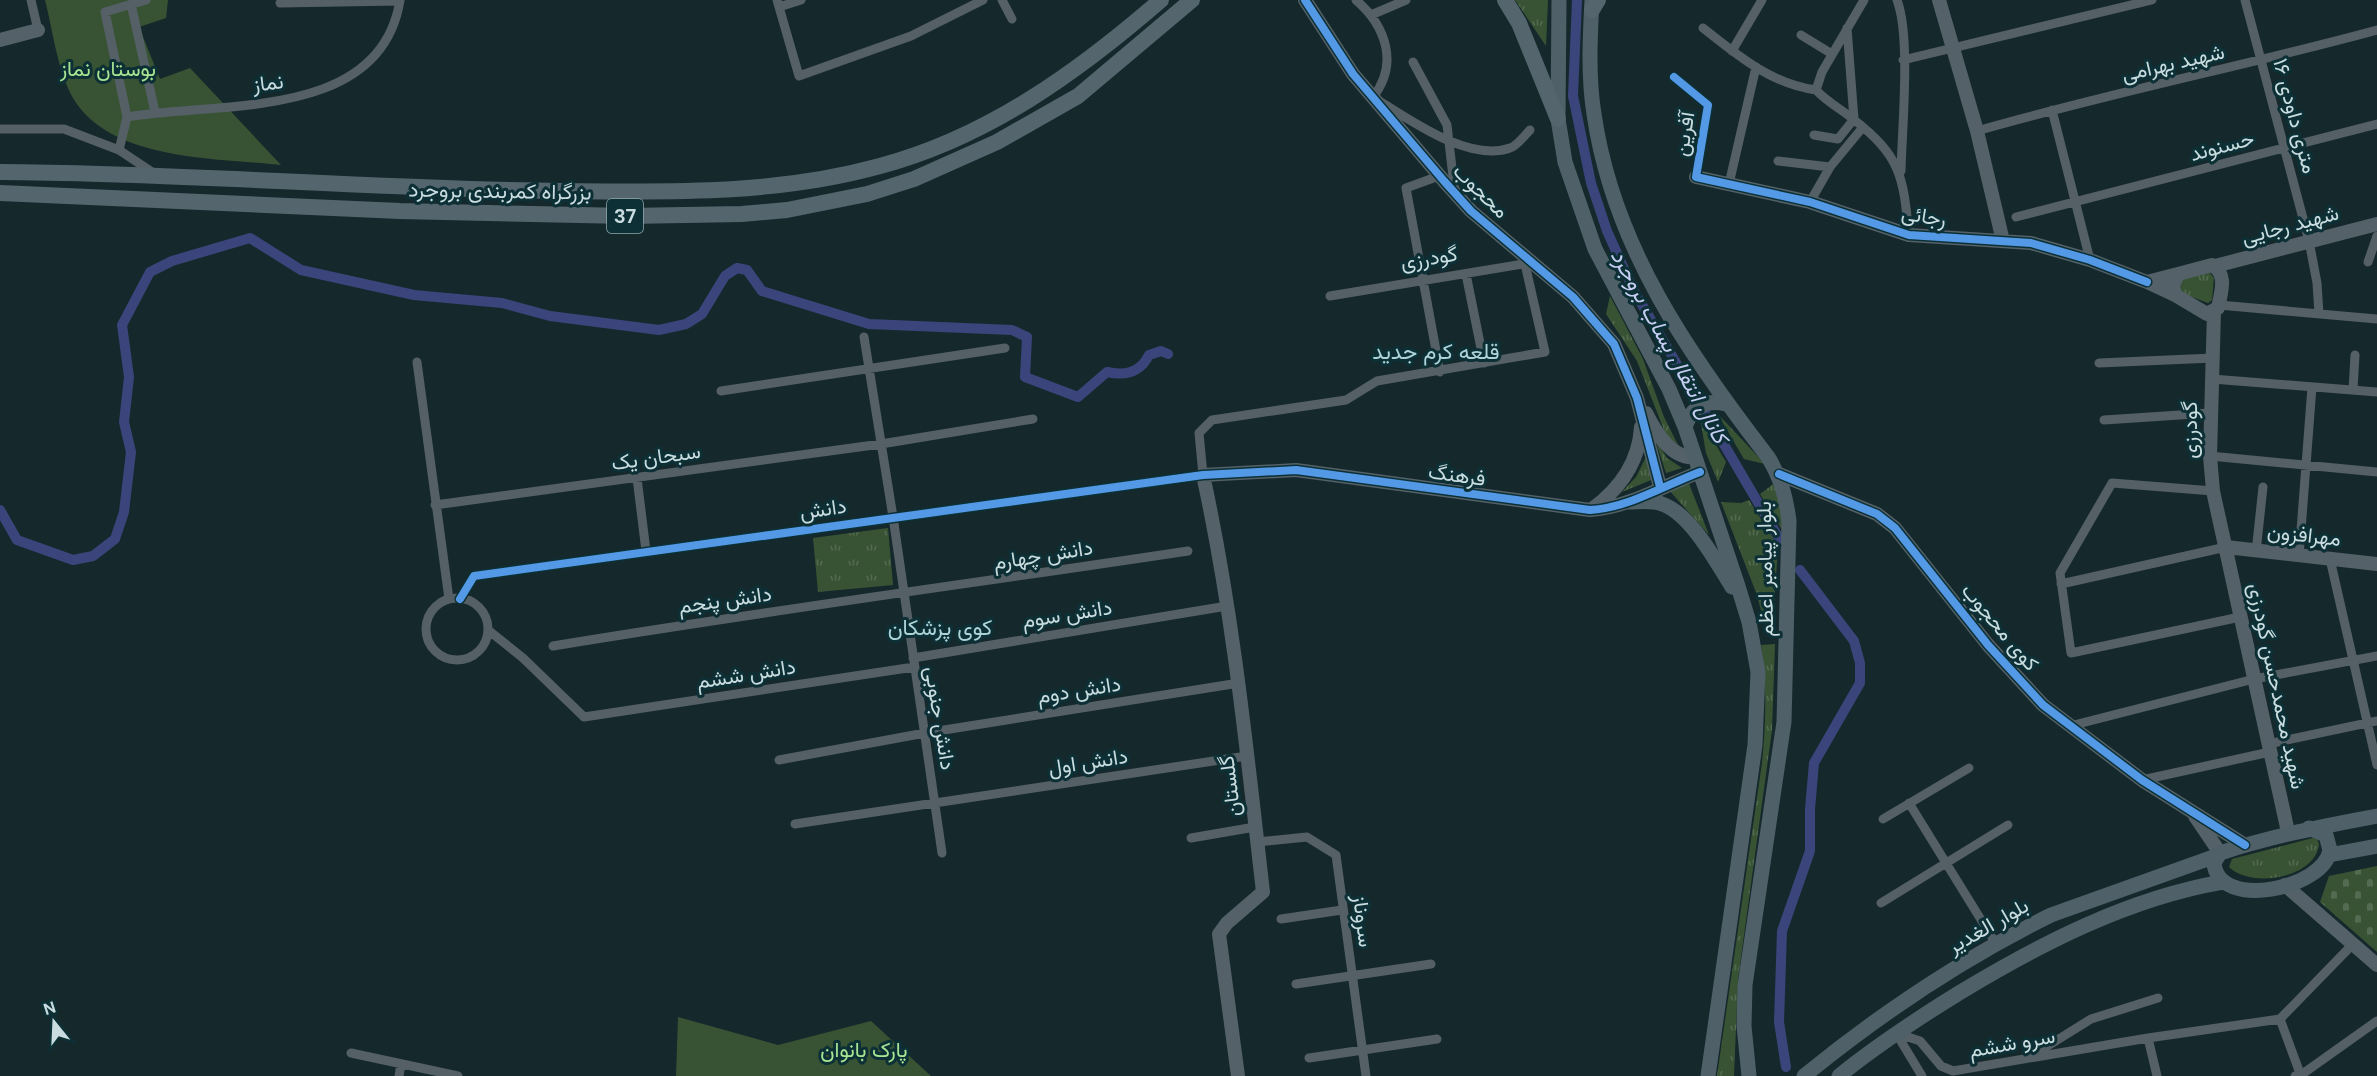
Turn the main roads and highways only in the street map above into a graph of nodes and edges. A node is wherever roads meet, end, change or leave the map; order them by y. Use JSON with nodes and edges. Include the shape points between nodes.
{"nodes":[{"id":1,"x":1161,"y":0,"type":"edge"},
{"id":2,"x":1192,"y":0,"type":"edge"},
{"id":3,"x":1505,"y":0,"type":"edge"},
{"id":4,"x":1559,"y":0,"type":"edge"},
{"id":5,"x":1594,"y":3,"type":"edge"},
{"id":6,"x":1558,"y":119,"type":"junction"},
{"id":7,"x":0,"y":172,"type":"edge"},
{"id":8,"x":0,"y":193,"type":"edge"},
{"id":9,"x":1726,"y":404,"type":"junction"},
{"id":10,"x":1685,"y":427,"type":"junction"},
{"id":11,"x":1629,"y":502,"type":"road end"},
{"id":12,"x":1744,"y":607,"type":"junction"},
{"id":13,"x":2377,"y":816,"type":"edge"},
{"id":14,"x":2309,"y":828,"type":"junction"},
{"id":15,"x":2377,"y":846,"type":"edge"},
{"id":16,"x":2218,"y":854,"type":"junction"},
{"id":17,"x":2329,"y":855,"type":"junction"},
{"id":18,"x":2223,"y":882,"type":"junction"},
{"id":19,"x":1708,"y":1076,"type":"edge"},
{"id":20,"x":1749,"y":1076,"type":"edge"},
{"id":21,"x":1804,"y":1076,"type":"edge"},
{"id":22,"x":1839,"y":1076,"type":"edge"}],
"edges":[{"from":1,"to":7,"type":"highway","name":"بزرگراه کمربندی بروجرد","number":"37","via":[[1090,59],[1031,100],[934,147],[835,177],[707,192],[468,189]]},
{"from":2,"to":8,"type":"highway","name":"بزرگراه کمربندی بروجرد","number":"37","via":[[1078,96],[997,142],[914,179],[867,194],[787,210],[659,216],[400,211]]},
{"from":3,"to":6,"type":"highway","via":[[1519,23]]},
{"from":4,"to":6,"type":"main road","name":"بلوار پیامبر اعظم"},
{"from":5,"to":9,"type":"main road","name":"بلوار پیامبر اعظم","via":[[1593,112],[1616,202],[1661,302]]},
{"from":6,"to":10,"type":"main road","name":"بلوار پیامبر اعظم","via":[[1565,162],[1595,249]]},
{"from":9,"to":10,"type":"main road","via":[[1702,404],[1695,408]]},
{"from":9,"to":20,"type":"main road","name":"بلوار پیامبر اعظم","via":[[1779,474],[1789,521],[1786,697],[1745,985]]},
{"from":10,"to":12,"type":"main road","name":"بلوار پیامبر اعظم"},
{"from":11,"to":12,"type":"main road","via":[[1663,504],[1681,518],[1704,543]]},
{"from":12,"to":19,"type":"main road","name":"بلوار پیامبر اعظم","via":[[1757,663],[1758,720]]},
{"from":13,"to":14,"type":"main road"},
{"from":14,"to":16,"type":"main road","name":"بلوار الغدیر"},
{"from":14,"to":17,"type":"main road","via":[[2326,835]]},
{"from":15,"to":17,"type":"main road"},
{"from":16,"to":18,"type":"main road","via":[[2214,867]]},
{"from":16,"to":21,"type":"main road","name":"بلوار الغدیر","via":[[2051,915],[1996,944],[1880,1016]]},
{"from":17,"to":18,"type":"main road","via":[[2314,873],[2285,885],[2256,891]]},
{"from":18,"to":22,"type":"main road","name":"بلوار الغدیر","via":[[2195,886],[2064,934],[1896,1033]]}]}
